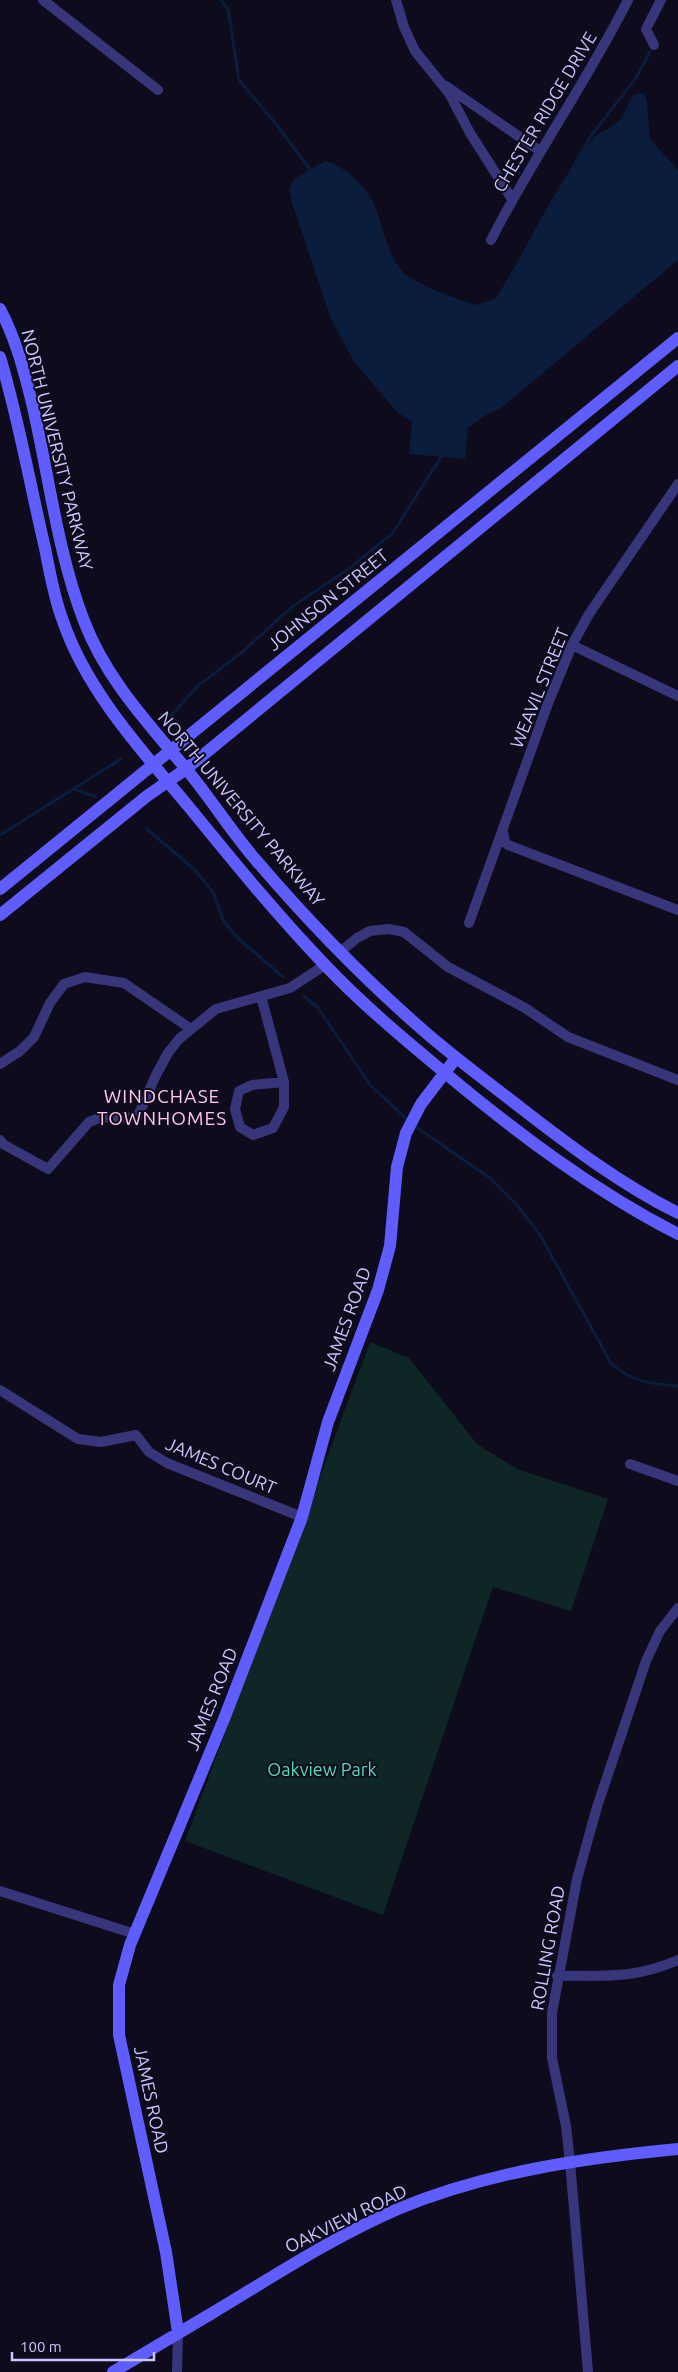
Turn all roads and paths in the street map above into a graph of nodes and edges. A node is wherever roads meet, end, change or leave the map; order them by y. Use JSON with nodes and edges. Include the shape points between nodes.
{"nodes":[{"id":1,"x":43,"y":0,"type":"edge"},
{"id":2,"x":396,"y":0,"type":"edge"},
{"id":3,"x":628,"y":0,"type":"edge"},
{"id":4,"x":661,"y":0,"type":"edge"},
{"id":5,"x":654,"y":45,"type":"dead end"},
{"id":6,"x":441,"y":82,"type":"junction"},
{"id":7,"x":158,"y":90,"type":"dead end"},
{"id":8,"x":540,"y":151,"type":"junction"},
{"id":9,"x":512,"y":199,"type":"junction"},
{"id":10,"x":490,"y":240,"type":"dead end"},
{"id":11,"x":0,"y":309,"type":"edge"},
{"id":12,"x":678,"y":338,"type":"edge"},
{"id":13,"x":0,"y":357,"type":"edge"},
{"id":14,"x":678,"y":366,"type":"edge"},
{"id":15,"x":678,"y":484,"type":"edge"},
{"id":16,"x":572,"y":645,"type":"junction"},
{"id":17,"x":678,"y":696,"type":"edge"},
{"id":18,"x":170,"y":751,"type":"junction"},
{"id":19,"x":152,"y":765,"type":"junction"},
{"id":20,"x":186,"y":769,"type":"junction"},
{"id":21,"x":168,"y":782,"type":"junction"},
{"id":22,"x":503,"y":832,"type":"junction"},
{"id":23,"x":0,"y":890,"type":"edge"},
{"id":24,"x":678,"y":910,"type":"edge"},
{"id":25,"x":0,"y":915,"type":"edge"},
{"id":26,"x":469,"y":923,"type":"dead end"},
{"id":27,"x":340,"y":952,"type":"junction"},
{"id":28,"x":325,"y":965,"type":"junction"},
{"id":29,"x":261,"y":996,"type":"junction"},
{"id":30,"x":191,"y":1029,"type":"junction"},
{"id":31,"x":456,"y":1058,"type":"junction"},
{"id":32,"x":0,"y":1064,"type":"edge"},
{"id":33,"x":444,"y":1072,"type":"junction"},
{"id":34,"x":678,"y":1080,"type":"edge"},
{"id":35,"x":284,"y":1082,"type":"junction"},
{"id":36,"x":0,"y":1140,"type":"edge"},
{"id":37,"x":678,"y":1212,"type":"edge"},
{"id":38,"x":678,"y":1234,"type":"edge"},
{"id":39,"x":0,"y":1390,"type":"edge"},
{"id":40,"x":630,"y":1464,"type":"dead end"},
{"id":41,"x":678,"y":1481,"type":"edge"},
{"id":42,"x":302,"y":1517,"type":"junction"},
{"id":43,"x":678,"y":1608,"type":"edge"},
{"id":44,"x":0,"y":1891,"type":"edge"},
{"id":45,"x":135,"y":1934,"type":"junction"},
{"id":46,"x":678,"y":1960,"type":"edge"},
{"id":47,"x":557,"y":1976,"type":"junction"},
{"id":48,"x":678,"y":2149,"type":"edge"},
{"id":49,"x":570,"y":2162,"type":"junction"},
{"id":50,"x":178,"y":2332,"type":"junction"},
{"id":51,"x":113,"y":2372,"type":"edge"},
{"id":52,"x":178,"y":2372,"type":"edge"},
{"id":53,"x":588,"y":2372,"type":"edge"}],
"edges":[{"from":1,"to":7,"type":"street"},
{"from":2,"to":6,"type":"street","via":[[415,51]]},
{"from":3,"to":8,"type":"street","name":"CHESTER RIDGE DRIVE","via":[[586,78]]},
{"from":4,"to":5,"type":"street","via":[[646,28]]},
{"from":6,"to":8,"type":"street"},
{"from":6,"to":9,"type":"street"},
{"from":8,"to":9,"type":"street","name":"CHESTER RIDGE DRIVE"},
{"from":9,"to":10,"type":"street","name":"CHESTER RIDGE DRIVE"},
{"from":11,"to":18,"type":"main road","name":"NORTH UNIVERSITY PARKWAY","via":[[22,365],[64,552],[84,620],[112,675],[135,710]]},
{"from":12,"to":18,"type":"main road","name":"JOHNSON STREET"},
{"from":13,"to":19,"type":"main road","name":"NORTH UNIVERSITY PARKWAY","via":[[63,622],[105,702]]},
{"from":14,"to":20,"type":"main road"},
{"from":15,"to":16,"type":"street","name":"WEAVIL STREET","via":[[589,614]]},
{"from":16,"to":17,"type":"street"},
{"from":16,"to":22,"type":"street","name":"WEAVIL STREET"},
{"from":18,"to":19,"type":"main road","name":"JOHNSON STREET"},
{"from":18,"to":20,"type":"main road","name":"NORTH UNIVERSITY PARKWAY"},
{"from":19,"to":21,"type":"main road","name":"NORTH UNIVERSITY PARKWAY"},
{"from":19,"to":23,"type":"main road","name":"JOHNSON STREET"},
{"from":20,"to":21,"type":"main road"},
{"from":20,"to":27,"type":"main road","name":"NORTH UNIVERSITY PARKWAY","via":[[253,857]]},
{"from":21,"to":25,"type":"main road"},
{"from":21,"to":28,"type":"main road","name":"NORTH UNIVERSITY PARKWAY","via":[[252,884]]},
{"from":22,"to":24,"type":"street","via":[[508,845]]},
{"from":22,"to":26,"type":"street","name":"WEAVIL STREET"},
{"from":27,"to":31,"type":"main road","name":"NORTH UNIVERSITY PARKWAY"},
{"from":27,"to":34,"type":"street","via":[[370,931],[388,929],[404,932],[448,967],[525,1008],[568,1038]]},
{"from":28,"to":29,"type":"street","via":[[290,988]]},
{"from":28,"to":33,"type":"main road","name":"NORTH UNIVERSITY PARKWAY"},
{"from":29,"to":30,"type":"street","via":[[216,1010]]},
{"from":29,"to":35,"type":"street"},
{"from":30,"to":32,"type":"street","via":[[124,983],[85,977],[64,984],[50,1003],[34,1037]]},
{"from":30,"to":36,"type":"street","via":[[168,1053],[137,1118],[102,1117],[89,1122],[48,1169]]},
{"from":31,"to":33,"type":"main road","name":"JAMES ROAD"},
{"from":31,"to":37,"type":"main road","name":"NORTH UNIVERSITY PARKWAY","via":[[551,1131],[618,1177]]},
{"from":33,"to":38,"type":"main road","name":"NORTH UNIVERSITY PARKWAY","via":[[565,1165]]},
{"from":33,"to":42,"type":"main road","name":"JAMES ROAD","via":[[418,1109],[401,1150],[392,1234],[383,1274],[328,1422]]},
{"from":35,"to":35,"type":"street","via":[[284,1107],[273,1128],[253,1135],[240,1127],[235,1109],[239,1091],[252,1085]]},
{"from":39,"to":42,"type":"street","name":"JAMES COURT","via":[[78,1439],[101,1442],[136,1435],[149,1452],[167,1463]]},
{"from":40,"to":41,"type":"street"},
{"from":42,"to":45,"type":"main road","name":"JAMES ROAD","via":[[224,1719]]},
{"from":43,"to":47,"type":"street","name":"ROLLING ROAD","via":[[660,1631],[632,1699],[577,1879]]},
{"from":44,"to":45,"type":"street"},
{"from":45,"to":50,"type":"main road","name":"JAMES ROAD","via":[[119,1985],[119,2035],[166,2252]]},
{"from":46,"to":47,"type":"street","via":[[655,1970],[630,1975]]},
{"from":47,"to":49,"type":"street","name":"ROLLING ROAD","via":[[552,2013],[552,2058]]},
{"from":48,"to":49,"type":"main road","name":"OAKVIEW ROAD"},
{"from":49,"to":50,"type":"main road","name":"OAKVIEW ROAD","via":[[479,2181],[399,2209],[340,2237]]},
{"from":49,"to":53,"type":"street","name":"ROLLING ROAD"},
{"from":50,"to":51,"type":"main road","name":"OAKVIEW ROAD"},
{"from":50,"to":52,"type":"street","name":"JAMES ROAD"}]}
